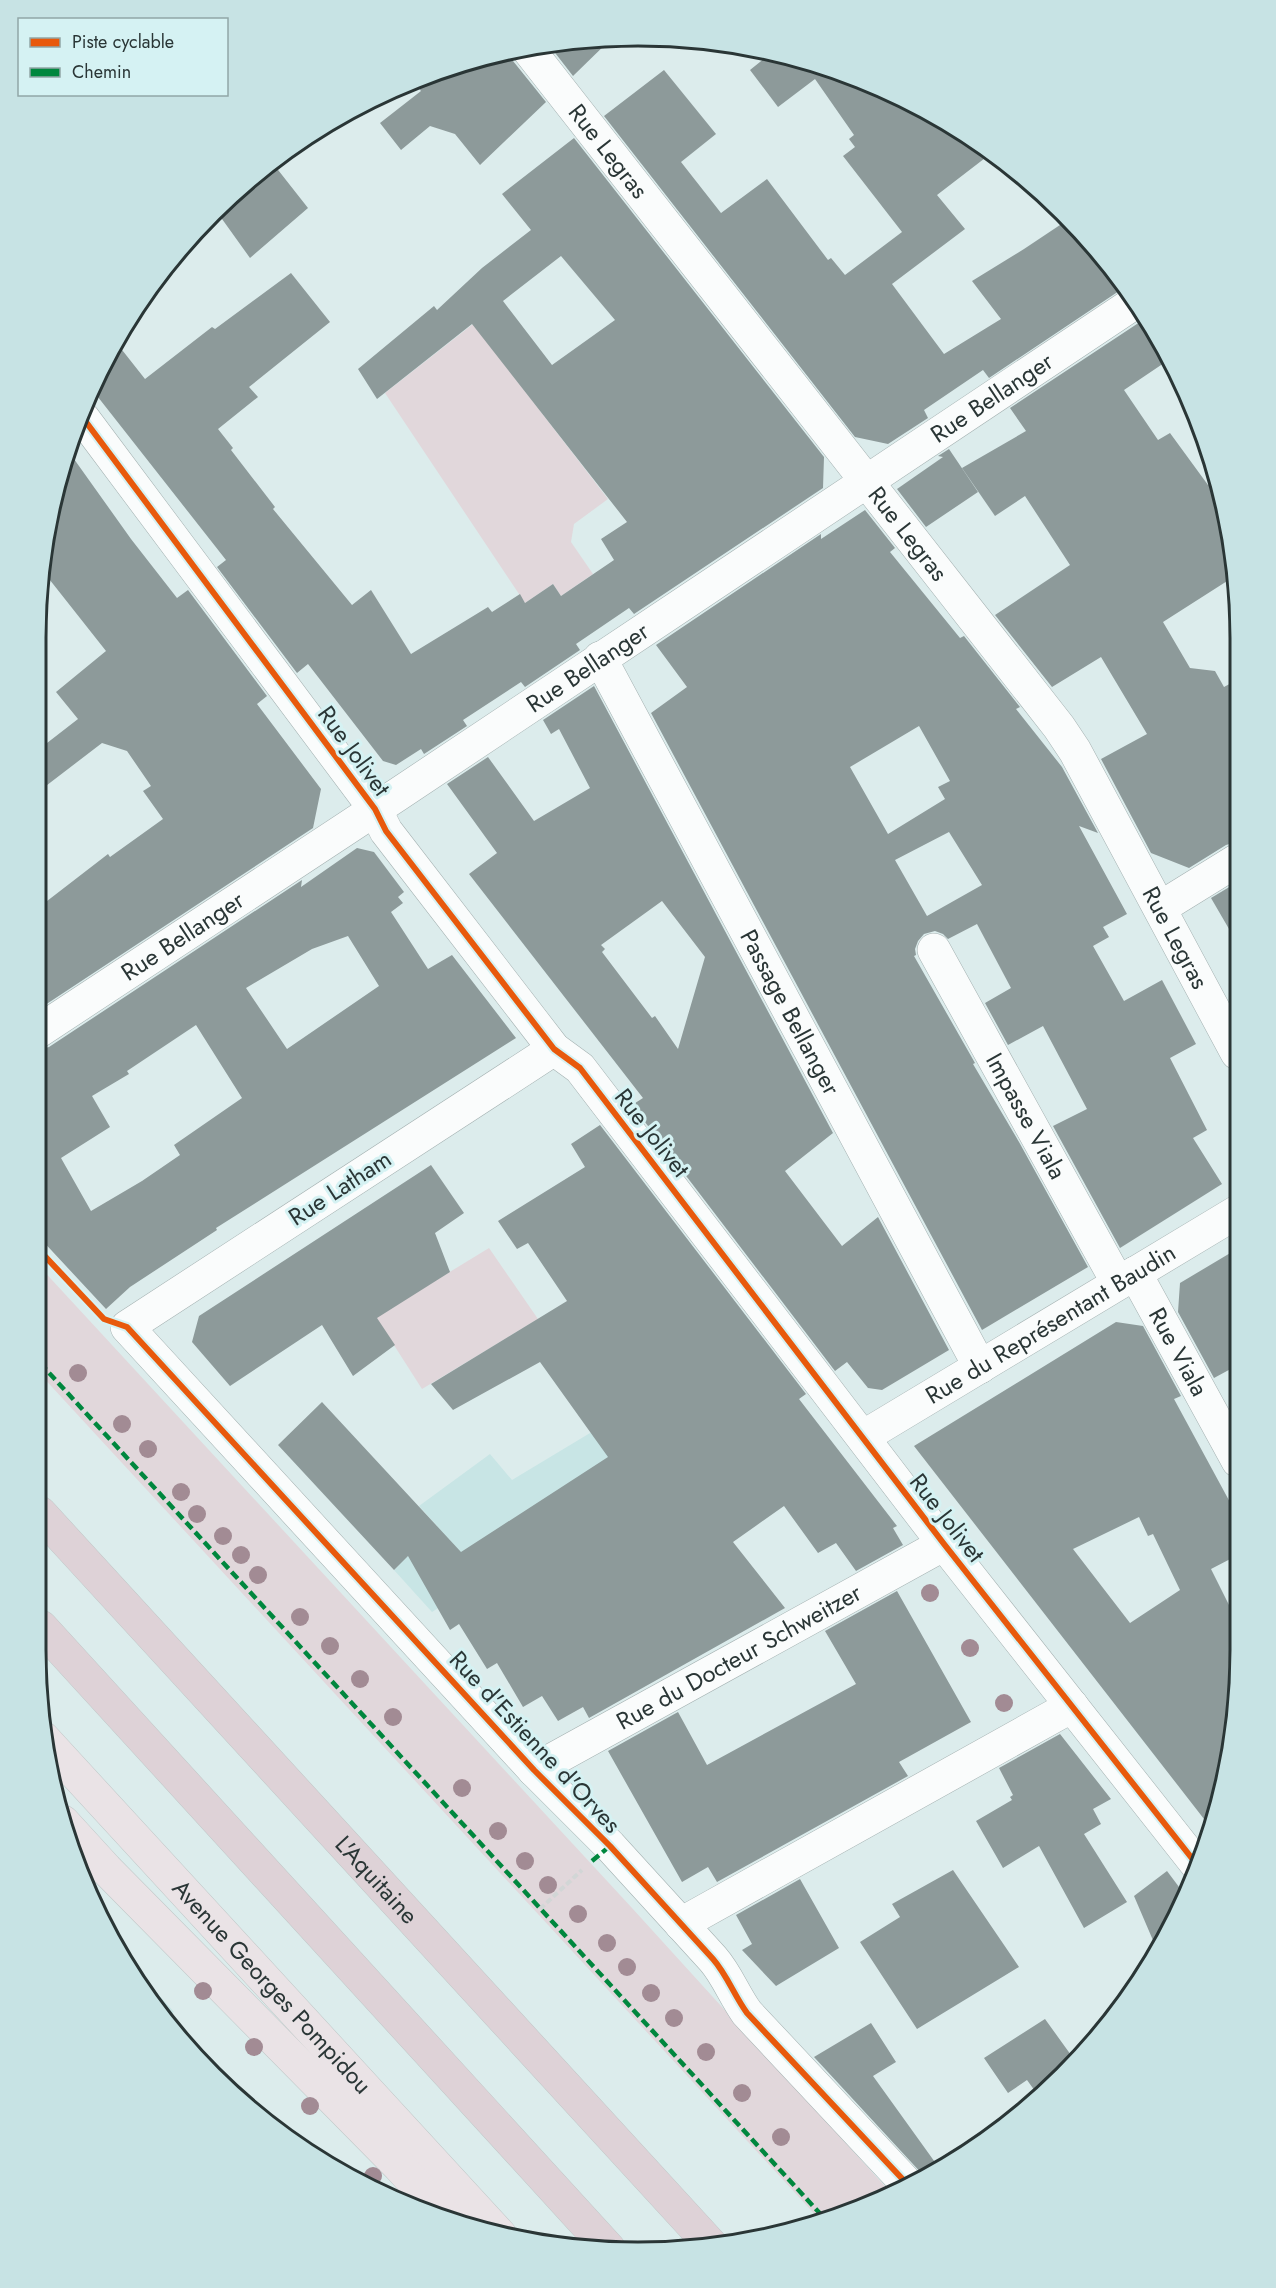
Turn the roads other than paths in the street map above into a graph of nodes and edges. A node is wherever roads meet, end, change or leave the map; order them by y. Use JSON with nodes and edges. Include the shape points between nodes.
{"nodes":[{"id":1,"x":534,"y":56,"type":"edge"},
{"id":2,"x":1128,"y":307,"type":"edge"},
{"id":3,"x":87,"y":424,"type":"edge"},
{"id":4,"x":866,"y":482,"type":"junction"},
{"id":5,"x":600,"y":658,"type":"junction"},
{"id":6,"x":375,"y":809,"type":"junction"},
{"id":7,"x":1230,"y":865,"type":"edge"},
{"id":8,"x":1160,"y":908,"type":"junction"},
{"id":9,"x":934,"y":950,"type":"dead end"},
{"id":10,"x":46,"y":1026,"type":"edge"},
{"id":11,"x":1230,"y":1040,"type":"edge"},
{"id":12,"x":554,"y":1049,"type":"junction"},
{"id":13,"x":1230,"y":1216,"type":"edge"},
{"id":14,"x":1127,"y":1278,"type":"junction"},
{"id":15,"x":127,"y":1327,"type":"joint"},
{"id":16,"x":980,"y":1367,"type":"junction"},
{"id":17,"x":863,"y":1437,"type":"junction"},
{"id":18,"x":1230,"y":1448,"type":"edge"},
{"id":19,"x":46,"y":1520,"type":"edge"},
{"id":20,"x":944,"y":1544,"type":"junction"},
{"id":21,"x":46,"y":1632,"type":"edge"},
{"id":22,"x":1072,"y":1706,"type":"junction"},
{"id":23,"x":56,"y":1752,"type":"edge"},
{"id":24,"x":534,"y":1770,"type":"junction"},
{"id":25,"x":77,"y":1838,"type":"edge"},
{"id":26,"x":1191,"y":1857,"type":"edge"},
{"id":27,"x":681,"y":1924,"type":"junction"},
{"id":28,"x":903,"y":2179,"type":"edge"},
{"id":29,"x":435,"y":2205,"type":"edge"},
{"id":30,"x":488,"y":2222,"type":"edge"},
{"id":31,"x":704,"y":2237,"type":"edge"},
{"id":32,"x":602,"y":2240,"type":"edge"}],
"edges":[{"from":1,"to":4,"type":"street","name":"Rue Legras"},
{"from":2,"to":4,"type":"street","name":"Rue Bellanger"},
{"from":3,"to":6,"type":"street","name":"Rue Jolivet"},
{"from":4,"to":5,"type":"street","name":"Rue Bellanger"},
{"from":4,"to":8,"type":"street","name":"Rue Legras","via":[[1059,727]]},
{"from":5,"to":6,"type":"street","name":"Rue Bellanger"},
{"from":5,"to":16,"type":"street","name":"Passage Bellanger"},
{"from":6,"to":10,"type":"street","name":"Rue Bellanger"},
{"from":6,"to":12,"type":"street","name":"Rue Jolivet","via":[[386,831]]},
{"from":7,"to":8,"type":"street"},
{"from":8,"to":11,"type":"street","name":"Rue Legras"},
{"from":9,"to":14,"type":"street","name":"Impasse Viala"},
{"from":12,"to":15,"type":"street","name":"Rue Latham"},
{"from":12,"to":17,"type":"street","name":"Rue Jolivet","via":[[580,1068]]},
{"from":13,"to":14,"type":"street","name":"Rue du Représentant Baudin"},
{"from":14,"to":16,"type":"street","name":"Rue du Représentant Baudin"},
{"from":14,"to":18,"type":"street","name":"Rue Viala"},
{"from":15,"to":24,"type":"street","name":"Rue d'Estienne d'Orves"},
{"from":16,"to":17,"type":"street","name":"Rue du Représentant Baudin"},
{"from":17,"to":20,"type":"street","name":"Rue Jolivet"},
{"from":19,"to":31,"type":"highway","name":"L'Aquitaine"},
{"from":20,"to":22,"type":"street","name":"Rue Jolivet"},
{"from":20,"to":24,"type":"street","name":"Rue du Docteur Schweitzer"},
{"from":21,"to":32,"type":"highway"},
{"from":22,"to":26,"type":"street","name":"Rue Jolivet"},
{"from":22,"to":27,"type":"street"},
{"from":23,"to":30,"type":"main road","name":"Avenue Georges Pompidou"},
{"from":24,"to":27,"type":"street","name":"Rue d'Estienne d'Orves"},
{"from":25,"to":29,"type":"main road","name":"Avenue Georges Pompidou"},
{"from":27,"to":28,"type":"street","name":"Rue d'Estienne d'Orves","via":[[724,1972],[747,2013]]}]}
